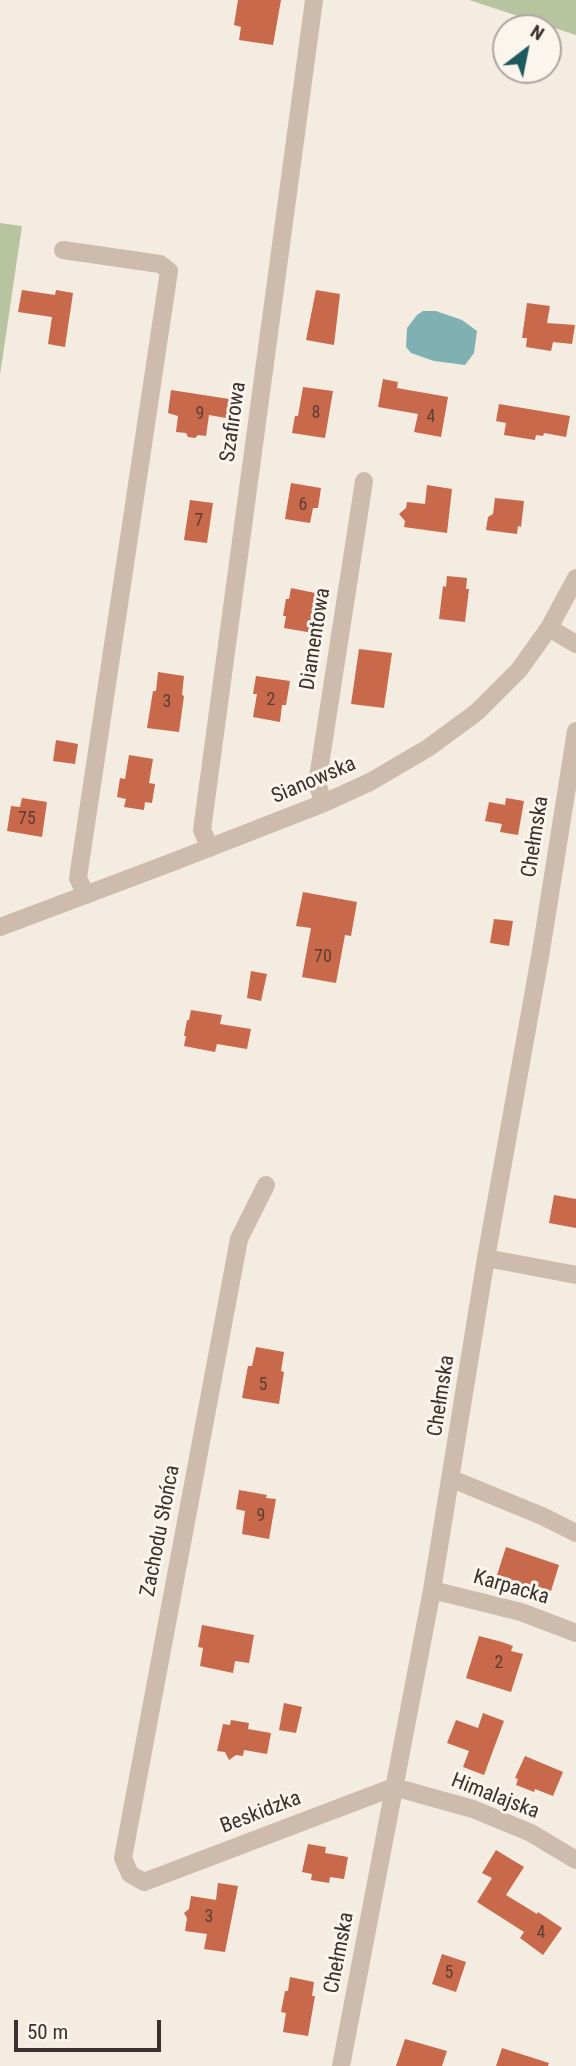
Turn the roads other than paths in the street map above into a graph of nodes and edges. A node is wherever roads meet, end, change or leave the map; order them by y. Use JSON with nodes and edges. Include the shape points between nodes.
{"nodes":[{"id":1,"x":314,"y":0,"type":"edge"},
{"id":2,"x":63,"y":250,"type":"dead end"},
{"id":3,"x":364,"y":481,"type":"dead end"},
{"id":4,"x":576,"y":578,"type":"edge"},
{"id":5,"x":549,"y":628,"type":"junction"},
{"id":6,"x":576,"y":644,"type":"edge"},
{"id":7,"x":576,"y":731,"type":"edge"},
{"id":8,"x":324,"y":803,"type":"junction"},
{"id":9,"x":209,"y":848,"type":"junction"},
{"id":10,"x":86,"y":895,"type":"junction"},
{"id":11,"x":0,"y":927,"type":"edge"},
{"id":12,"x":266,"y":1185,"type":"dead end"},
{"id":13,"x":486,"y":1258,"type":"junction"},
{"id":14,"x":576,"y":1275,"type":"edge"},
{"id":15,"x":452,"y":1479,"type":"junction"},
{"id":16,"x":576,"y":1533,"type":"edge"},
{"id":17,"x":432,"y":1591,"type":"junction"},
{"id":18,"x":576,"y":1633,"type":"edge"},
{"id":19,"x":394,"y":1787,"type":"junction"},
{"id":20,"x":576,"y":1860,"type":"edge"},
{"id":21,"x":144,"y":1882,"type":"joint"},
{"id":22,"x":341,"y":2066,"type":"edge"}],
"edges":[{"from":1,"to":9,"type":"street","name":"Szafirowa","via":[[202,830]]},
{"from":2,"to":10,"type":"street","via":[[160,264],[169,271],[78,878]]},
{"from":3,"to":8,"type":"street","name":"Diamentowa","via":[[317,784]]},
{"from":4,"to":5,"type":"street","name":"Sianowska"},
{"from":5,"to":6,"type":"street"},
{"from":5,"to":8,"type":"street","name":"Sianowska","via":[[519,670],[477,712],[428,748]]},
{"from":7,"to":13,"type":"street","name":"Chełmska"},
{"from":8,"to":9,"type":"street","name":"Sianowska"},
{"from":9,"to":10,"type":"street","name":"Sianowska"},
{"from":10,"to":11,"type":"street","name":"Sianowska"},
{"from":12,"to":21,"type":"street","name":"Zachodu Słońca","via":[[239,1239],[123,1858],[130,1874]]},
{"from":13,"to":14,"type":"street"},
{"from":13,"to":15,"type":"street","name":"Chełmska"},
{"from":15,"to":16,"type":"street"},
{"from":15,"to":17,"type":"street","name":"Chełmska"},
{"from":17,"to":18,"type":"street","name":"Karpacka","via":[[520,1612]]},
{"from":17,"to":19,"type":"street","name":"Chełmska"},
{"from":19,"to":20,"type":"street","name":"Himalajska","via":[[473,1809],[531,1833]]},
{"from":19,"to":21,"type":"street","name":"Beskidzka"},
{"from":19,"to":22,"type":"street","name":"Chełmska"}]}
